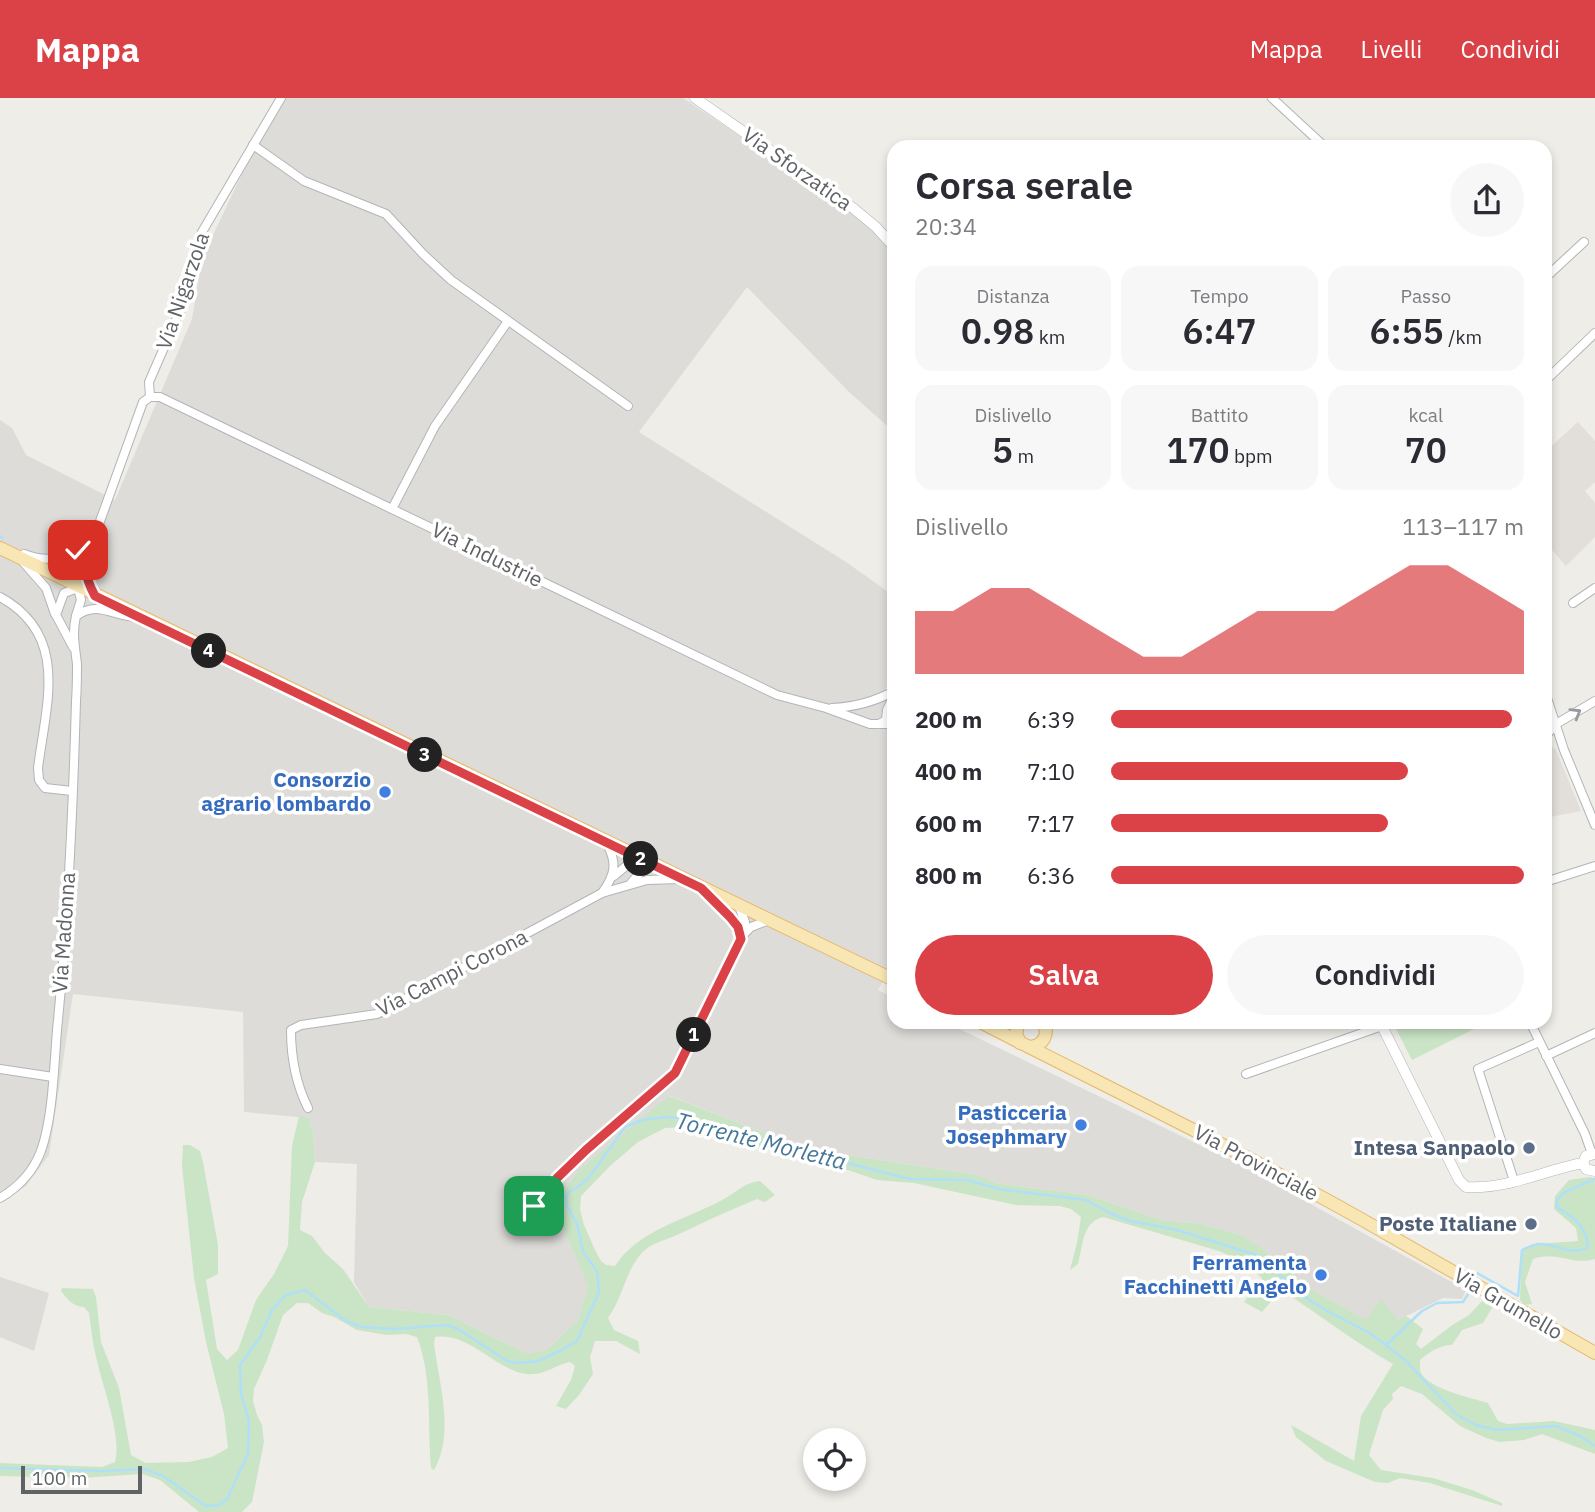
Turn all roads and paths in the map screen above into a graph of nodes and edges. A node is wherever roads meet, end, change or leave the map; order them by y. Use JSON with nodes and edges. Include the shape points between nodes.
{"nodes":[{"id":1,"x":281,"y":98,"type":"edge"},
{"id":2,"x":695,"y":98,"type":"edge"},
{"id":3,"x":1272,"y":98,"type":"edge"},
{"id":4,"x":1317,"y":140,"type":"edge"},
{"id":5,"x":253,"y":145,"type":"junction"},
{"id":6,"x":887,"y":240,"type":"edge"},
{"id":7,"x":1584,"y":242,"type":"dead end"},
{"id":8,"x":1552,"y":272,"type":"edge"},
{"id":9,"x":508,"y":321,"type":"junction"},
{"id":10,"x":1595,"y":333,"type":"edge"},
{"id":11,"x":1552,"y":374,"type":"edge"},
{"id":12,"x":150,"y":397,"type":"junction"},
{"id":13,"x":628,"y":406,"type":"dead end"},
{"id":14,"x":392,"y":509,"type":"junction"},
{"id":15,"x":95,"y":531,"type":"junction"},
{"id":16,"x":0,"y":548,"type":"edge"},
{"id":17,"x":74,"y":552,"type":"junction"},
{"id":18,"x":17,"y":557,"type":"junction"},
{"id":19,"x":86,"y":559,"type":"junction"},
{"id":20,"x":72,"y":585,"type":"junction"},
{"id":21,"x":1595,"y":588,"type":"edge"},
{"id":22,"x":95,"y":596,"type":"junction"},
{"id":23,"x":0,"y":597,"type":"edge"},
{"id":24,"x":1573,"y":603,"type":"dead end"},
{"id":25,"x":56,"y":615,"type":"junction"},
{"id":26,"x":76,"y":617,"type":"junction"},
{"id":27,"x":140,"y":617,"type":"junction"},
{"id":28,"x":75,"y":650,"type":"junction"},
{"id":29,"x":887,"y":696,"type":"edge"},
{"id":30,"x":1595,"y":701,"type":"edge"},
{"id":31,"x":872,"y":702,"type":"junction"},
{"id":32,"x":826,"y":708,"type":"junction"},
{"id":33,"x":887,"y":708,"type":"edge"},
{"id":34,"x":1552,"y":712,"type":"edge"},
{"id":35,"x":887,"y":718,"type":"edge"},
{"id":36,"x":887,"y":724,"type":"edge"},
{"id":37,"x":1556,"y":724,"type":"junction"},
{"id":38,"x":873,"y":725,"type":"junction"},
{"id":39,"x":1552,"y":729,"type":"edge"},
{"id":40,"x":72,"y":791,"type":"junction"},
{"id":41,"x":1595,"y":825,"type":"edge"},
{"id":42,"x":606,"y":842,"type":"junction"},
{"id":43,"x":643,"y":860,"type":"junction"},
{"id":44,"x":1595,"y":866,"type":"edge"},
{"id":45,"x":614,"y":876,"type":"junction"},
{"id":46,"x":683,"y":880,"type":"junction"},
{"id":47,"x":1552,"y":880,"type":"edge"},
{"id":48,"x":629,"y":885,"type":"junction"},
{"id":49,"x":701,"y":888,"type":"junction"},
{"id":50,"x":602,"y":893,"type":"junction"},
{"id":51,"x":739,"y":906,"type":"junction"},
{"id":52,"x":769,"y":920,"type":"junction"},
{"id":53,"x":742,"y":937,"type":"junction"},
{"id":54,"x":887,"y":974,"type":"edge"},
{"id":55,"x":994,"y":1029,"type":"edge"},
{"id":56,"x":1017,"y":1029,"type":"edge"},
{"id":57,"x":1045,"y":1029,"type":"edge"},
{"id":58,"x":1046,"y":1029,"type":"edge"},
{"id":59,"x":1368,"y":1029,"type":"edge"},
{"id":60,"x":1384,"y":1029,"type":"edge"},
{"id":61,"x":1533,"y":1029,"type":"edge"},
{"id":62,"x":1595,"y":1033,"type":"edge"},
{"id":63,"x":1539,"y":1042,"type":"junction"},
{"id":64,"x":1025,"y":1045,"type":"junction"},
{"id":65,"x":1546,"y":1056,"type":"junction"},
{"id":66,"x":1060,"y":1064,"type":"junction"},
{"id":67,"x":0,"y":1069,"type":"edge"},
{"id":68,"x":1246,"y":1074,"type":"dead end"},
{"id":69,"x":53,"y":1077,"type":"junction"},
{"id":70,"x":308,"y":1108,"type":"dead end"},
{"id":71,"x":1594,"y":1154,"type":"edge"},
{"id":72,"x":1583,"y":1163,"type":"junction"},
{"id":73,"x":1595,"y":1171,"type":"edge"},
{"id":74,"x":1514,"y":1181,"type":"junction"},
{"id":75,"x":0,"y":1198,"type":"edge"},
{"id":76,"x":543,"y":1200,"type":"dead end"},
{"id":77,"x":1422,"y":1255,"type":"joint"},
{"id":78,"x":1595,"y":1353,"type":"edge"}],
"edges":[{"from":1,"to":5,"type":"street","name":"Via Nigarzola"},
{"from":2,"to":6,"type":"street","name":"Via Sforzatica","via":[[853,208]]},
{"from":3,"to":4,"type":"street"},
{"from":5,"to":9,"type":"street","via":[[304,181],[382,212],[444,274]]},
{"from":5,"to":12,"type":"street","name":"Via Nigarzola","via":[[202,232],[183,304],[149,382]]},
{"from":7,"to":8,"type":"street"},
{"from":9,"to":13,"type":"street"},
{"from":9,"to":14,"type":"street","via":[[435,426]]},
{"from":10,"to":11,"type":"street"},
{"from":12,"to":14,"type":"street","name":"Via Industrie","via":[[160,397]]},
{"from":12,"to":15,"type":"street","name":"Via Nigarzola","via":[[143,402]]},
{"from":14,"to":32,"type":"street","name":"Via Industrie","via":[[777,695]]},
{"from":15,"to":17,"type":"street","name":"Via Nigarzola"},
{"from":15,"to":19,"type":"street","name":"Via Nigarzola"},
{"from":16,"to":17,"type":"street","via":[[44,559]]},
{"from":16,"to":18,"type":"main road"},
{"from":17,"to":20,"type":"street","via":[[68,569]]},
{"from":18,"to":20,"type":"main road"},
{"from":18,"to":25,"type":"street","name":"Via Madonna","via":[[42,582]]},
{"from":19,"to":20,"type":"street","name":"Via Nigarzola"},
{"from":19,"to":22,"type":"street","name":"Via Nigarzola","via":[[86,578]]},
{"from":20,"to":22,"type":"main road"},
{"from":20,"to":25,"type":"street"},
{"from":20,"to":26,"type":"street","name":"Via Madonna","via":[[81,597]]},
{"from":21,"to":24,"type":"street"},
{"from":22,"to":27,"type":"main road"},
{"from":23,"to":40,"type":"street","via":[[32,623],[48,660],[39,780],[45,788]]},
{"from":25,"to":28,"type":"street","name":"Via Madonna"},
{"from":26,"to":27,"type":"street","via":[[95,608]]},
{"from":26,"to":28,"type":"street","name":"Via Madonna"},
{"from":27,"to":42,"type":"main road"},
{"from":28,"to":40,"type":"street","name":"Via Madonna"},
{"from":29,"to":31,"type":"street"},
{"from":37,"to":30,"type":"street","one_way":true},
{"from":31,"to":32,"type":"street","name":"Via Industrie"},
{"from":31,"to":33,"type":"street"},
{"from":31,"to":38,"type":"street","via":[[863,713]]},
{"from":32,"to":38,"type":"street","name":"Via Industrie"},
{"from":34,"to":37,"type":"street"},
{"from":35,"to":38,"type":"street"},
{"from":36,"to":38,"type":"street","name":"Via Industrie"},
{"from":37,"to":39,"type":"street"},
{"from":37,"to":41,"type":"street"},
{"from":40,"to":69,"type":"street","name":"Via Madonna"},
{"from":42,"to":43,"type":"main road"},
{"from":42,"to":45,"type":"street","via":[[614,860]]},
{"from":43,"to":45,"type":"street","name":"Via Campi Corona"},
{"from":43,"to":46,"type":"main road"},
{"from":43,"to":48,"type":"street","via":[[637,879]]},
{"from":44,"to":47,"type":"street"},
{"from":45,"to":50,"type":"street","name":"Via Campi Corona"},
{"from":46,"to":48,"type":"street","name":"Via Campi Corona"},
{"from":46,"to":49,"type":"main road"},
{"from":48,"to":50,"type":"street","name":"Via Campi Corona"},
{"from":49,"to":51,"type":"main road"},
{"from":49,"to":53,"type":"street","via":[[730,917]]},
{"from":50,"to":70,"type":"street","name":"Via Campi Corona","via":[[377,1014],[291,1030],[291,1054]]},
{"from":51,"to":52,"type":"main road"},
{"from":51,"to":53,"type":"street","via":[[745,922]]},
{"from":52,"to":53,"type":"street","via":[[751,927]]},
{"from":52,"to":54,"type":"main road"},
{"from":53,"to":76,"type":"street","via":[[675,1073],[586,1150],[557,1178]]},
{"from":55,"to":64,"type":"main road","name":"Via Provinciale"},
{"from":56,"to":64,"type":"main road","via":[[1016,1035]]},
{"from":57,"to":64,"type":"main road","via":[[1040,1044]]},
{"from":58,"to":66,"type":"main road","via":[[1050,1049]]},
{"from":59,"to":68,"type":"street"},
{"from":60,"to":74,"type":"street","via":[[1459,1180],[1466,1187]]},
{"from":61,"to":63,"type":"street"},
{"from":62,"to":65,"type":"street"},
{"from":63,"to":65,"type":"street"},
{"from":63,"to":74,"type":"street","via":[[1478,1069]]},
{"from":64,"to":66,"type":"main road","name":"Via Provinciale"},
{"from":65,"to":71,"type":"street"},
{"from":66,"to":77,"type":"main road","name":"Via Provinciale","via":[[1120,1091]]},
{"from":67,"to":69,"type":"street"},
{"from":69,"to":75,"type":"street","name":"Via Madonna","via":[[40,1153],[28,1175]]},
{"from":71,"to":72,"type":"street","via":[[1586,1156]]},
{"from":72,"to":73,"type":"street"},
{"from":72,"to":74,"type":"street"},
{"from":77,"to":78,"type":"main road","name":"Via Grumello"}]}
